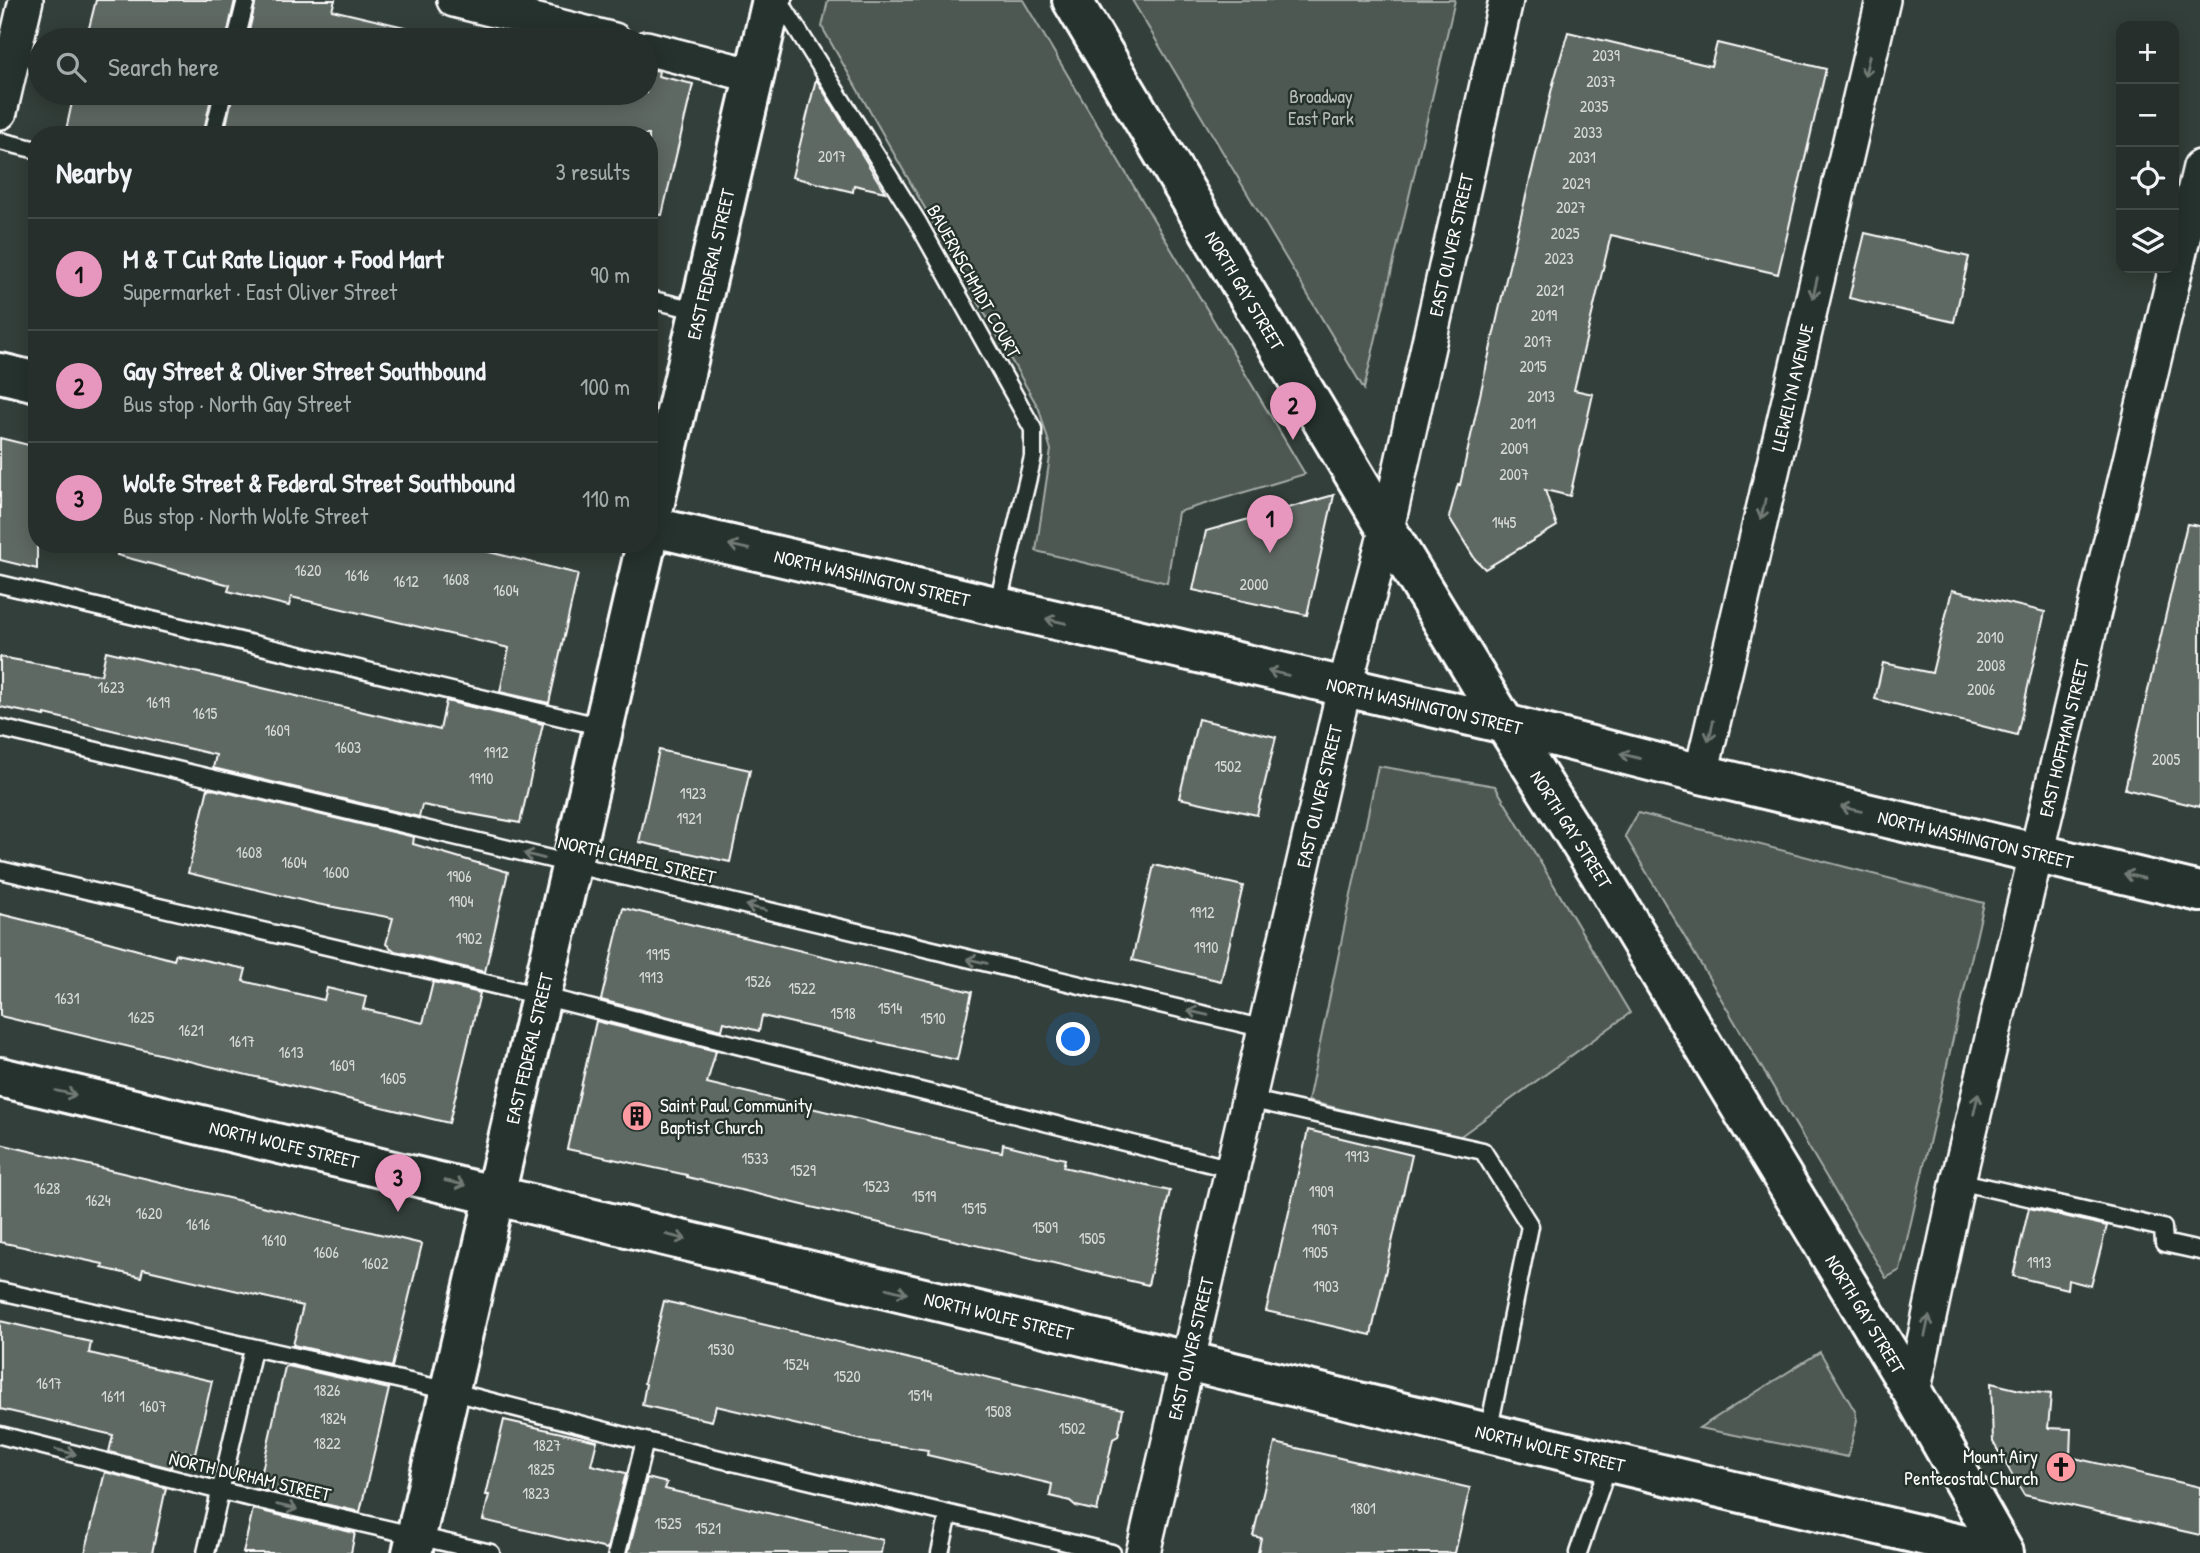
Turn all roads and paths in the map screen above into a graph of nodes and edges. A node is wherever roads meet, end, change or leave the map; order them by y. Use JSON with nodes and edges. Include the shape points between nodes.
{"nodes":[{"id":1,"x":26,"y":0,"type":"edge"},
{"id":2,"x":246,"y":0,"type":"edge"},
{"id":3,"x":454,"y":0,"type":"edge"},
{"id":4,"x":772,"y":0,"type":"edge"},
{"id":5,"x":779,"y":0,"type":"edge"},
{"id":6,"x":1072,"y":0,"type":"edge"},
{"id":7,"x":1506,"y":0,"type":"edge"},
{"id":8,"x":1883,"y":0,"type":"edge"},
{"id":9,"x":519,"y":8,"type":"edge"},
{"id":10,"x":239,"y":28,"type":"edge"},
{"id":11,"x":578,"y":28,"type":"edge"},
{"id":12,"x":658,"y":51,"type":"edge"},
{"id":13,"x":755,"y":76,"type":"junction"},
{"id":14,"x":220,"y":105,"type":"edge"},
{"id":15,"x":0,"y":112,"type":"edge"},
{"id":16,"x":215,"y":126,"type":"edge"},
{"id":17,"x":0,"y":141,"type":"edge"},
{"id":18,"x":28,"y":148,"type":"edge"},
{"id":19,"x":2200,"y":167,"type":"edge"},
{"id":20,"x":658,"y":301,"type":"edge"},
{"id":21,"x":700,"y":311,"type":"junction"},
{"id":22,"x":0,"y":373,"type":"edge"},
{"id":23,"x":28,"y":380,"type":"edge"},
{"id":24,"x":658,"y":489,"type":"edge"},
{"id":25,"x":1386,"y":528,"type":"junction"},
{"id":26,"x":658,"y":529,"type":"edge"},
{"id":27,"x":644,"y":553,"type":"edge"},
{"id":28,"x":0,"y":584,"type":"edge"},
{"id":29,"x":997,"y":607,"type":"junction"},
{"id":30,"x":1344,"y":689,"type":"junction"},
{"id":31,"x":1505,"y":724,"type":"junction"},
{"id":32,"x":0,"y":727,"type":"edge"},
{"id":33,"x":603,"y":727,"type":"junction"},
{"id":34,"x":1701,"y":774,"type":"junction"},
{"id":35,"x":2036,"y":853,"type":"junction"},
{"id":36,"x":572,"y":865,"type":"junction"},
{"id":37,"x":0,"y":870,"type":"edge"},
{"id":38,"x":2200,"y":892,"type":"edge"},
{"id":39,"x":541,"y":996,"type":"junction"},
{"id":40,"x":1265,"y":1029,"type":"junction"},
{"id":41,"x":0,"y":1077,"type":"edge"},
{"id":42,"x":1248,"y":1099,"type":"junction"},
{"id":43,"x":1232,"y":1169,"type":"junction"},
{"id":44,"x":1958,"y":1181,"type":"junction"},
{"id":45,"x":495,"y":1193,"type":"junction"},
{"id":46,"x":2200,"y":1251,"type":"edge"},
{"id":47,"x":0,"y":1291,"type":"edge"},
{"id":48,"x":253,"y":1349,"type":"junction"},
{"id":49,"x":1187,"y":1362,"type":"junction"},
{"id":50,"x":450,"y":1391,"type":"junction"},
{"id":51,"x":1913,"y":1393,"type":"junction"},
{"id":52,"x":1488,"y":1434,"type":"junction"},
{"id":53,"x":0,"y":1435,"type":"edge"},
{"id":54,"x":645,"y":1441,"type":"junction"},
{"id":55,"x":1609,"y":1463,"type":"junction"},
{"id":56,"x":221,"y":1492,"type":"junction"},
{"id":57,"x":949,"y":1514,"type":"junction"},
{"id":58,"x":414,"y":1545,"type":"edge"},
{"id":59,"x":206,"y":1553,"type":"edge"},
{"id":60,"x":491,"y":1553,"type":"edge"},
{"id":61,"x":617,"y":1553,"type":"edge"},
{"id":62,"x":940,"y":1553,"type":"edge"},
{"id":63,"x":1112,"y":1553,"type":"edge"},
{"id":64,"x":1143,"y":1553,"type":"edge"},
{"id":65,"x":1578,"y":1553,"type":"edge"},
{"id":66,"x":1998,"y":1553,"type":"edge"},
{"id":67,"x":2004,"y":1553,"type":"edge"}],
"edges":[{"from":1,"to":15,"type":"street"},
{"from":2,"to":10,"type":"lane"},
{"from":3,"to":9,"type":"street"},
{"from":4,"to":13,"type":"main road","name":"EAST FEDERAL STREET"},
{"from":5,"to":29,"type":"lane","name":"BAUERNSCHMIDT COURT","via":[[917,221],[1033,429],[1033,457]]},
{"from":6,"to":25,"type":"main road","name":"NORTH GAY STREET"},
{"from":7,"to":25,"type":"street","name":"EAST OLIVER STREET"},
{"from":8,"to":34,"type":"street","name":"LLEWELYN AVENUE","one_way":true},
{"from":9,"to":11,"type":"street"},
{"from":12,"to":13,"type":"street"},
{"from":13,"to":21,"type":"main road","name":"EAST FEDERAL STREET"},
{"from":14,"to":16,"type":"lane"},
{"from":17,"to":18,"type":"lane"},
{"from":19,"to":35,"type":"street","name":"EAST HOFFMAN STREET"},
{"from":20,"to":21,"type":"lane"},
{"from":21,"to":24,"type":"main road","name":"EAST FEDERAL STREET"},
{"from":22,"to":23,"type":"main road"},
{"from":25,"to":30,"type":"street","name":"EAST OLIVER STREET"},
{"from":25,"to":31,"type":"main road","name":"NORTH GAY STREET"},
{"from":29,"to":26,"type":"main road","name":"NORTH WASHINGTON STREET","one_way":true},
{"from":27,"to":33,"type":"main road","name":"EAST FEDERAL STREET"},
{"from":28,"to":33,"type":"lane"},
{"from":30,"to":29,"type":"main road","name":"NORTH WASHINGTON STREET","one_way":true},
{"from":30,"to":31,"type":"main road","name":"NORTH WASHINGTON STREET"},
{"from":30,"to":40,"type":"street","name":"EAST OLIVER STREET"},
{"from":34,"to":31,"type":"main road","name":"NORTH WASHINGTON STREET","one_way":true},
{"from":31,"to":51,"type":"main road","name":"NORTH GAY STREET"},
{"from":36,"to":32,"type":"lane","name":"NORTH CHAPEL STREET","one_way":true},
{"from":33,"to":36,"type":"main road","name":"EAST FEDERAL STREET"},
{"from":35,"to":34,"type":"main road","name":"NORTH WASHINGTON STREET","one_way":true},
{"from":38,"to":35,"type":"main road","name":"NORTH WASHINGTON STREET","one_way":true},
{"from":44,"to":35,"type":"street","name":"EAST HOFFMAN STREET","one_way":true},
{"from":36,"to":39,"type":"main road","name":"EAST FEDERAL STREET"},
{"from":40,"to":36,"type":"lane","name":"NORTH CHAPEL STREET","one_way":true},
{"from":37,"to":39,"type":"lane"},
{"from":39,"to":43,"type":"lane"},
{"from":39,"to":45,"type":"main road","name":"EAST FEDERAL STREET"},
{"from":40,"to":42,"type":"street","name":"EAST OLIVER STREET"},
{"from":41,"to":45,"type":"main road","name":"NORTH WOLFE STREET","one_way":true},
{"from":42,"to":43,"type":"street","name":"EAST OLIVER STREET"},
{"from":42,"to":52,"type":"lane","via":[[1483,1151],[1530,1226]]},
{"from":43,"to":49,"type":"street","name":"EAST OLIVER STREET"},
{"from":44,"to":46,"type":"lane","via":[[2163,1228],[2164,1243]]},
{"from":51,"to":44,"type":"street","name":"EAST HOFFMAN STREET","one_way":true},
{"from":45,"to":49,"type":"main road","name":"NORTH WOLFE STREET","one_way":true},
{"from":45,"to":50,"type":"main road","name":"EAST FEDERAL STREET"},
{"from":47,"to":48,"type":"lane"},
{"from":48,"to":50,"type":"lane"},
{"from":48,"to":56,"type":"lane"},
{"from":49,"to":52,"type":"main road","name":"NORTH WOLFE STREET"},
{"from":49,"to":64,"type":"street","name":"EAST OLIVER STREET"},
{"from":50,"to":54,"type":"lane"},
{"from":50,"to":58,"type":"main road","name":"EAST FEDERAL STREET"},
{"from":51,"to":67,"type":"main road","name":"NORTH GAY STREET"},
{"from":52,"to":55,"type":"main road","name":"NORTH WOLFE STREET"},
{"from":53,"to":56,"type":"lane","name":"NORTH DURHAM STREET","one_way":true},
{"from":54,"to":57,"type":"lane"},
{"from":54,"to":61,"type":"lane"},
{"from":55,"to":65,"type":"lane"},
{"from":55,"to":66,"type":"main road","name":"NORTH WOLFE STREET"},
{"from":56,"to":58,"type":"lane","name":"NORTH DURHAM STREET","one_way":true},
{"from":56,"to":59,"type":"lane"},
{"from":57,"to":62,"type":"lane"},
{"from":57,"to":63,"type":"lane"},
{"from":58,"to":60,"type":"lane","name":"NORTH DURHAM STREET"}]}
